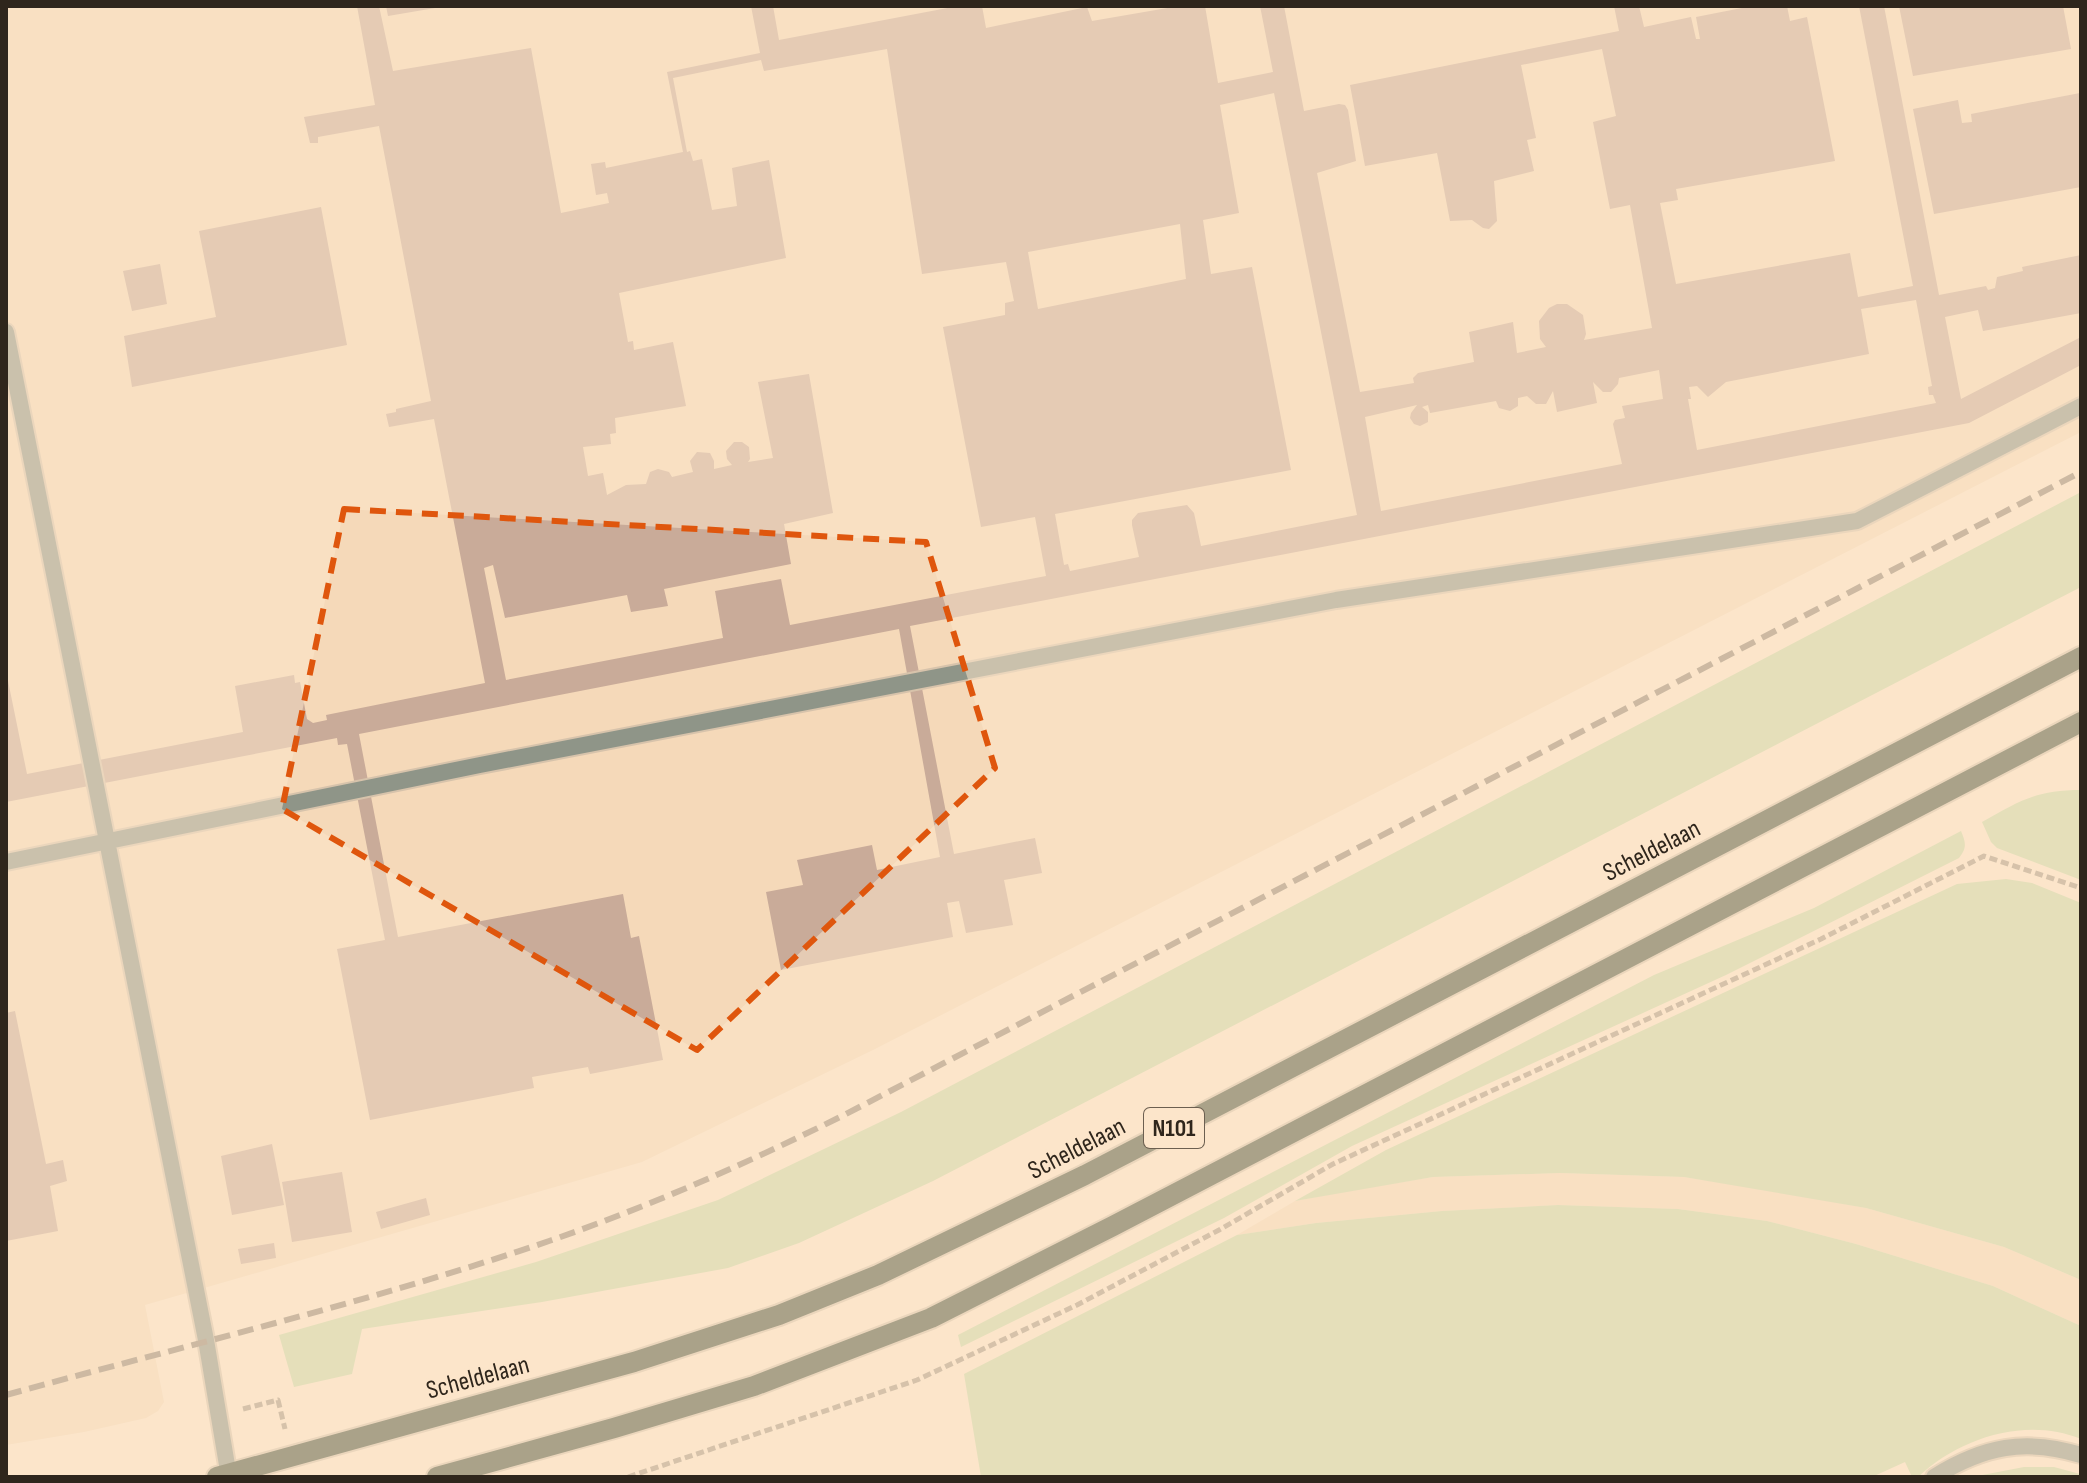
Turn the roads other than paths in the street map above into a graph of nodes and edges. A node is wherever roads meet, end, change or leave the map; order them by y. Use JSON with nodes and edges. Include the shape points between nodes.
{"nodes":[{"id":1,"x":6,"y":332,"type":"edge"},
{"id":2,"x":2081,"y":406,"type":"edge"},
{"id":3,"x":2081,"y":657,"type":"edge"},
{"id":4,"x":2081,"y":722,"type":"edge"},
{"id":5,"x":107,"y":842,"type":"junction"},
{"id":6,"x":6,"y":862,"type":"edge"},
{"id":7,"x":2081,"y":1455,"type":"edge"},
{"id":8,"x":225,"y":1476,"type":"edge"},
{"id":9,"x":437,"y":1477,"type":"edge"},
{"id":10,"x":1934,"y":1477,"type":"edge"}],
"edges":[{"from":1,"to":5,"type":"lane"},
{"from":2,"to":5,"type":"lane","via":[[1857,521],[1336,600]]},
{"from":3,"to":8,"type":"main road","name":"Scheldelaan","number":"N101","via":[[1072,1181],[878,1275],[779,1315],[634,1362]]},
{"from":4,"to":9,"type":"main road","number":"N101","via":[[931,1318],[754,1386]]},
{"from":5,"to":6,"type":"lane"},
{"from":5,"to":8,"type":"lane","via":[[206,1340]]},
{"from":7,"to":10,"type":"lane","via":[[2037,1445],[2010,1446],[1982,1452]]}]}
